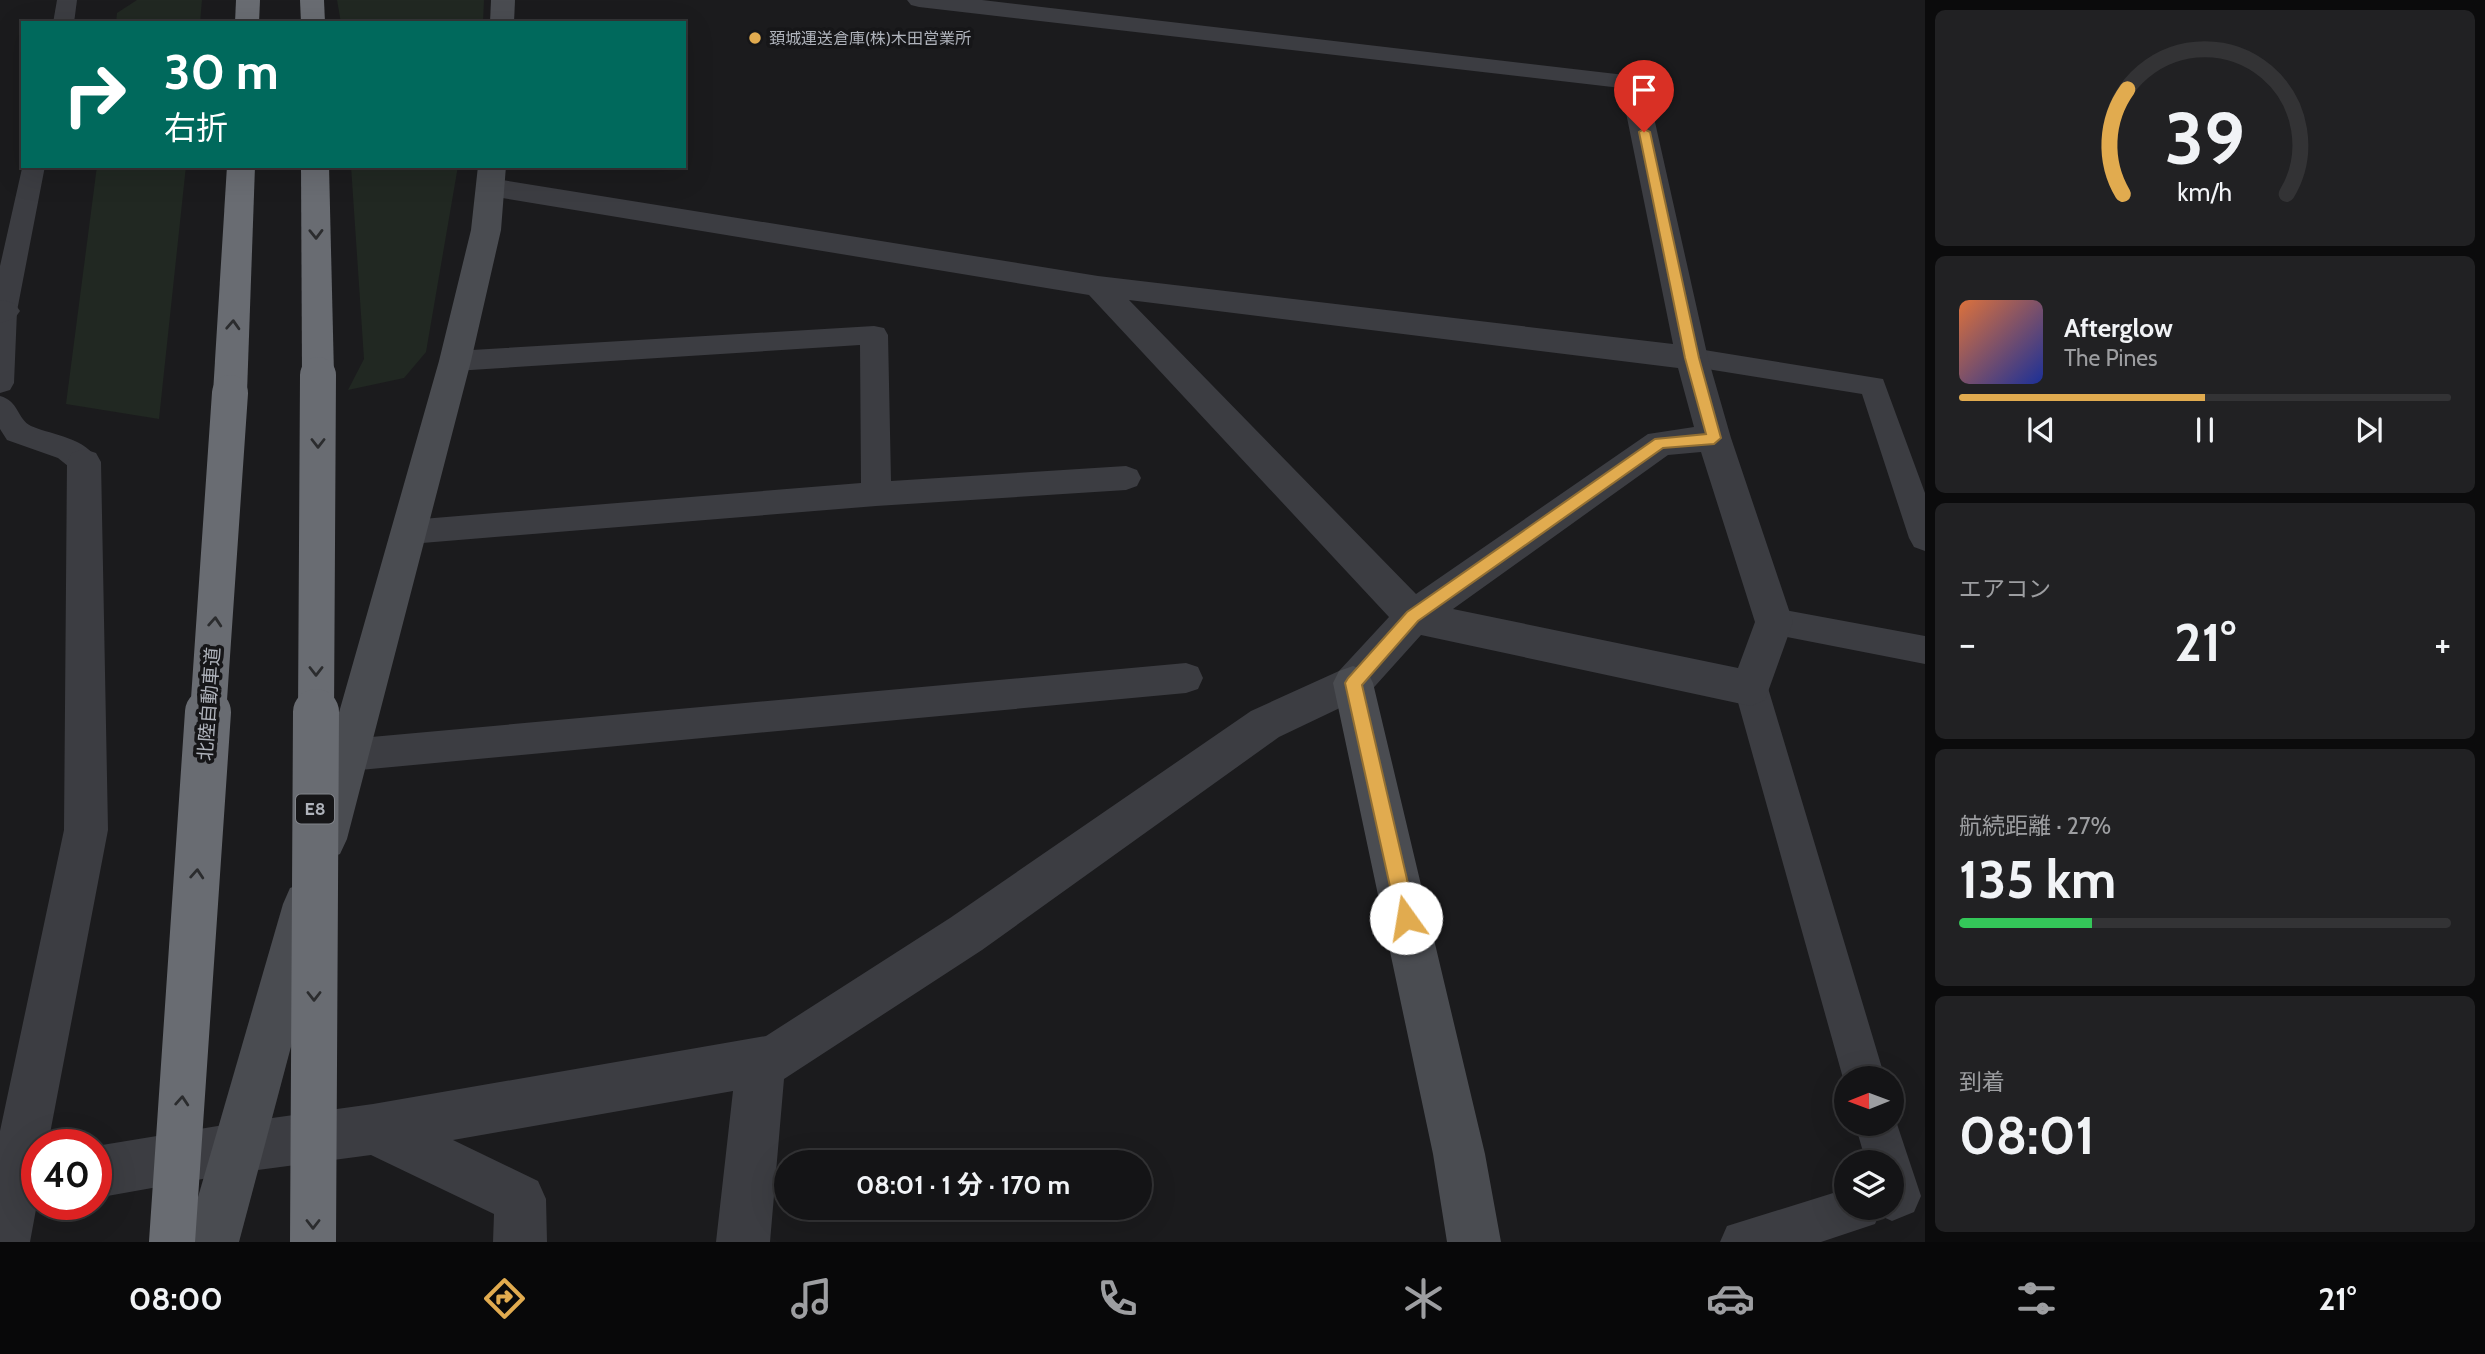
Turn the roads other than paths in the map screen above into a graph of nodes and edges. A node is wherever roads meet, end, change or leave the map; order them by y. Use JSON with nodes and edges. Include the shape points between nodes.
{"nodes":[{"id":1,"x":67,"y":0,"type":"edge"},
{"id":2,"x":248,"y":0,"type":"edge"},
{"id":3,"x":312,"y":0,"type":"edge"},
{"id":4,"x":503,"y":0,"type":"edge"},
{"id":5,"x":919,"y":0,"type":"edge"},
{"id":6,"x":63,"y":21,"type":"edge"},
{"id":7,"x":247,"y":21,"type":"edge"},
{"id":8,"x":313,"y":21,"type":"edge"},
{"id":9,"x":502,"y":21,"type":"edge"},
{"id":10,"x":33,"y":168,"type":"edge"},
{"id":11,"x":241,"y":168,"type":"edge"},
{"id":12,"x":315,"y":168,"type":"edge"},
{"id":13,"x":491,"y":176,"type":"edge"},
{"id":14,"x":1098,"y":286,"type":"junction"},
{"id":15,"x":2,"y":312,"type":"edge"},
{"id":16,"x":1692,"y":358,"type":"junction"},
{"id":17,"x":455,"y":361,"type":"junction"},
{"id":18,"x":0,"y":383,"type":"edge"},
{"id":19,"x":0,"y":406,"type":"edge"},
{"id":20,"x":1714,"y":438,"type":"junction"},
{"id":21,"x":84,"y":462,"type":"joint"},
{"id":22,"x":1126,"y":478,"type":"dead end"},
{"id":23,"x":1916,"y":485,"type":"edge"},
{"id":24,"x":876,"y":494,"type":"junction"},
{"id":25,"x":410,"y":532,"type":"junction"},
{"id":26,"x":1925,"y":538,"type":"edge"},
{"id":27,"x":1413,"y":617,"type":"junction"},
{"id":28,"x":1774,"y":622,"type":"junction"},
{"id":29,"x":1925,"y":650,"type":"edge"},
{"id":30,"x":1185,"y":678,"type":"dead end"},
{"id":31,"x":1353,"y":683,"type":"junction"},
{"id":32,"x":1751,"y":688,"type":"junction"},
{"id":33,"x":349,"y":755,"type":"junction"},
{"id":34,"x":761,"y":1060,"type":"junction"},
{"id":35,"x":1861,"y":1066,"type":"edge"},
{"id":36,"x":373,"y":1129,"type":"junction"},
{"id":37,"x":236,"y":1148,"type":"junction"},
{"id":38,"x":112,"y":1169,"type":"edge"},
{"id":39,"x":17,"y":1186,"type":"edge"},
{"id":40,"x":1834,"y":1215,"type":"edge"},
{"id":41,"x":3,"y":1242,"type":"edge"},
{"id":42,"x":172,"y":1242,"type":"edge"},
{"id":43,"x":212,"y":1242,"type":"edge"},
{"id":44,"x":313,"y":1242,"type":"edge"},
{"id":45,"x":520,"y":1242,"type":"edge"},
{"id":46,"x":743,"y":1242,"type":"edge"},
{"id":47,"x":1474,"y":1242,"type":"edge"},
{"id":48,"x":1742,"y":1242,"type":"edge"}],
"edges":[{"from":1,"to":6,"type":"lane"},
{"from":2,"to":7,"type":"highway"},
{"from":3,"to":8,"type":"highway"},
{"from":4,"to":9,"type":"street"},
{"from":5,"to":16,"type":"street","via":[[1633,82]]},
{"from":10,"to":15,"type":"lane"},
{"from":42,"to":11,"type":"highway","name":"北陸自動車道","one_way":true,"bridge":true,"via":[[230,393]]},
{"from":12,"to":44,"type":"highway","number":"E8","one_way":true,"bridge":true},
{"from":13,"to":14,"type":"street"},
{"from":13,"to":17,"type":"street","via":[[486,230]]},
{"from":14,"to":16,"type":"street"},
{"from":14,"to":27,"type":"street"},
{"from":15,"to":18,"type":"lane"},
{"from":16,"to":20,"type":"street"},
{"from":16,"to":23,"type":"lane","via":[[1873,386]]},
{"from":17,"to":24,"type":"lane","via":[[874,335]]},
{"from":17,"to":25,"type":"street"},
{"from":19,"to":21,"type":"lane","via":[[17,432],[69,450]]},
{"from":20,"to":27,"type":"street","via":[[1660,443]]},
{"from":20,"to":28,"type":"street"},
{"from":21,"to":39,"type":"street","via":[[86,830]]},
{"from":22,"to":24,"type":"lane"},
{"from":23,"to":26,"type":"lane"},
{"from":24,"to":25,"type":"lane"},
{"from":25,"to":33,"type":"street"},
{"from":27,"to":31,"type":"street"},
{"from":27,"to":32,"type":"street"},
{"from":28,"to":29,"type":"lane"},
{"from":28,"to":32,"type":"street"},
{"from":30,"to":33,"type":"lane"},
{"from":31,"to":34,"type":"street","via":[[1265,724],[966,934],[775,1059]]},
{"from":31,"to":47,"type":"street","via":[[1460,1154]]},
{"from":32,"to":35,"type":"lane"},
{"from":33,"to":37,"type":"street"},
{"from":34,"to":36,"type":"street"},
{"from":34,"to":46,"type":"street"},
{"from":36,"to":37,"type":"street"},
{"from":36,"to":45,"type":"street","via":[[520,1199]]},
{"from":37,"to":38,"type":"street"},
{"from":37,"to":43,"type":"street"},
{"from":39,"to":41,"type":"street"},
{"from":40,"to":48,"type":"lane"}]}
